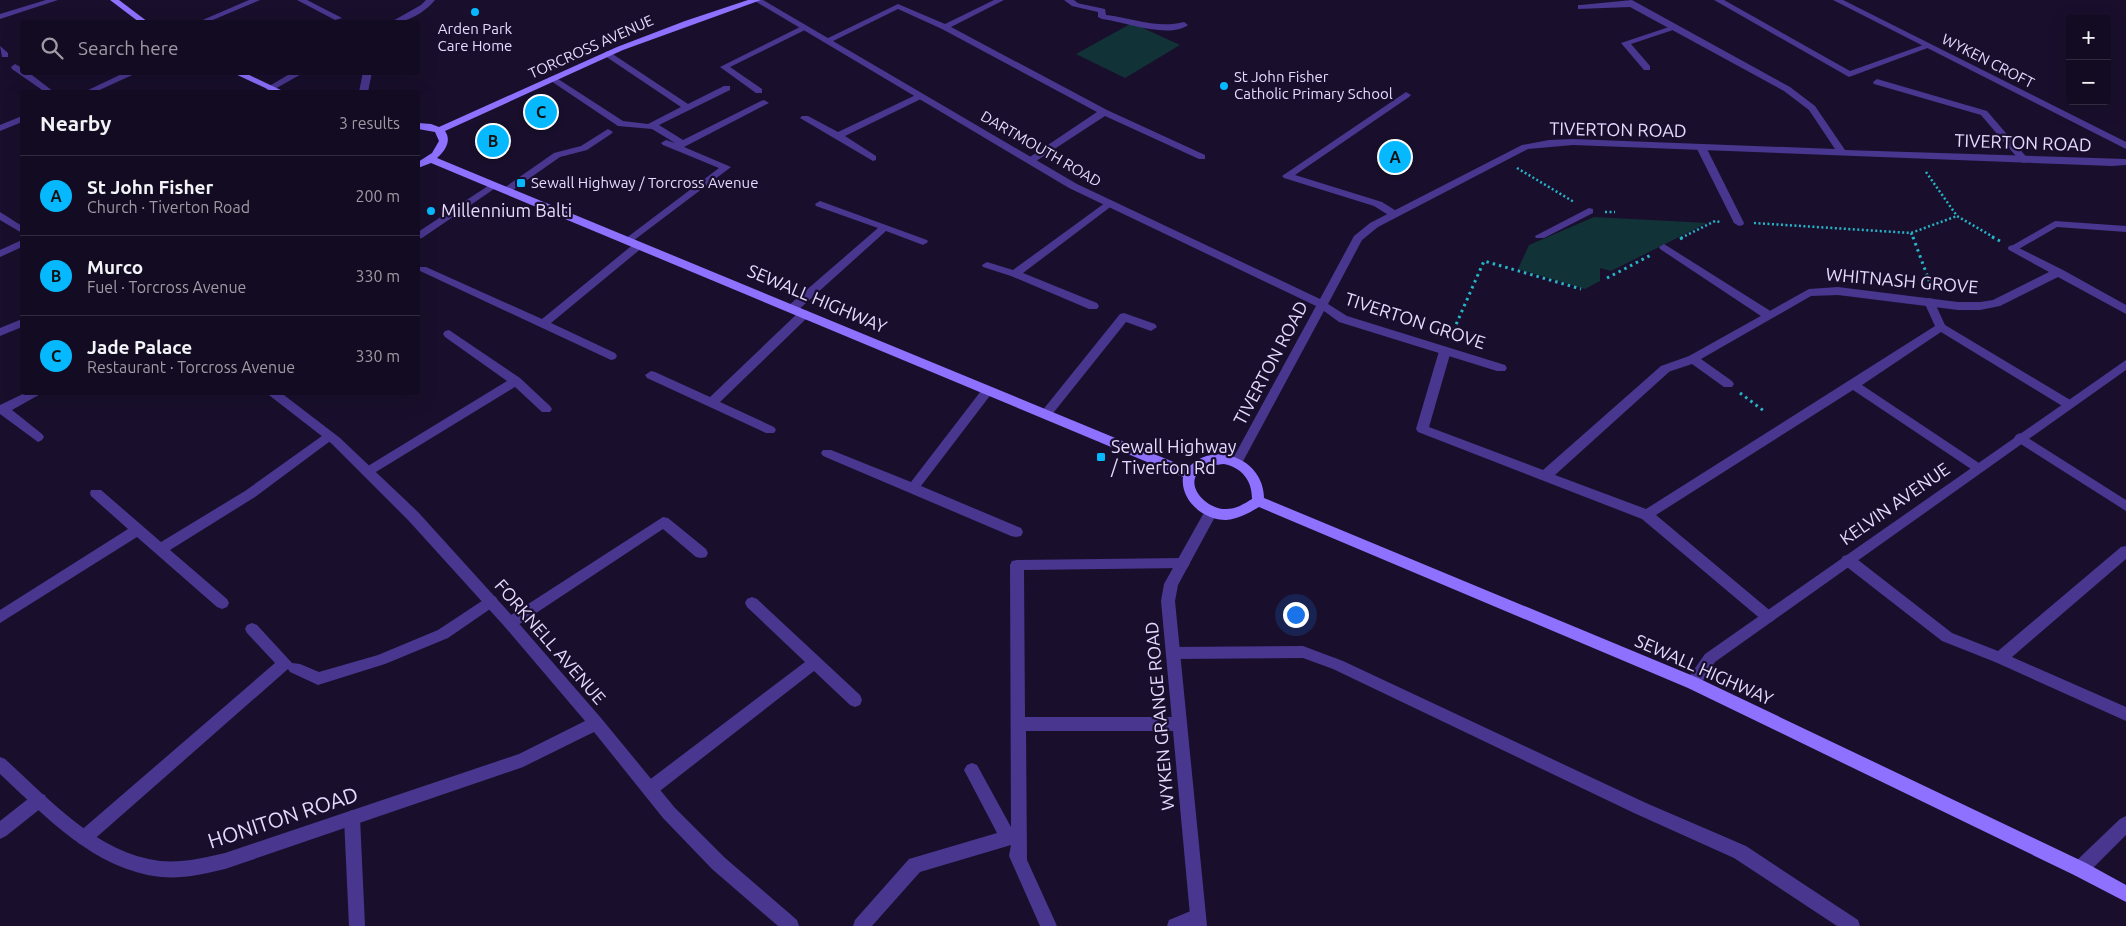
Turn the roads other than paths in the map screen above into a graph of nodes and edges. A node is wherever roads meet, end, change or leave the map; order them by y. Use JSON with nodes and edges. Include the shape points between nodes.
{"nodes":[{"id":1,"x":54,"y":0,"type":"edge"},
{"id":2,"x":114,"y":0,"type":"edge"},
{"id":3,"x":256,"y":0,"type":"edge"},
{"id":4,"x":301,"y":0,"type":"edge"},
{"id":5,"x":431,"y":0,"type":"edge"},
{"id":6,"x":757,"y":0,"type":"edge"},
{"id":7,"x":1000,"y":0,"type":"edge"},
{"id":8,"x":1718,"y":0,"type":"edge"},
{"id":9,"x":1837,"y":0,"type":"edge"},
{"id":10,"x":1072,"y":2,"type":"edge"},
{"id":11,"x":1629,"y":2,"type":"edge"},
{"id":12,"x":1581,"y":8,"type":"dead end"},
{"id":13,"x":0,"y":17,"type":"edge"},
{"id":14,"x":338,"y":18,"type":"dead end"},
{"id":15,"x":141,"y":20,"type":"edge"},
{"id":16,"x":207,"y":20,"type":"edge"},
{"id":17,"x":399,"y":20,"type":"edge"},
{"id":18,"x":1184,"y":26,"type":"dead end"},
{"id":19,"x":945,"y":27,"type":"junction"},
{"id":20,"x":805,"y":28,"type":"junction"},
{"id":21,"x":1675,"y":28,"type":"junction"},
{"id":22,"x":826,"y":41,"type":"junction"},
{"id":23,"x":1929,"y":46,"type":"junction"},
{"id":24,"x":608,"y":54,"type":"junction"},
{"id":25,"x":15,"y":67,"type":"dead end"},
{"id":26,"x":1647,"y":68,"type":"dead end"},
{"id":27,"x":20,"y":71,"type":"edge"},
{"id":28,"x":26,"y":75,"type":"edge"},
{"id":29,"x":128,"y":75,"type":"edge"},
{"id":30,"x":242,"y":75,"type":"edge"},
{"id":31,"x":295,"y":75,"type":"edge"},
{"id":32,"x":367,"y":75,"type":"edge"},
{"id":33,"x":552,"y":79,"type":"junction"},
{"id":34,"x":1877,"y":82,"type":"dead end"},
{"id":35,"x":270,"y":88,"type":"junction"},
{"id":36,"x":727,"y":88,"type":"dead end"},
{"id":37,"x":47,"y":90,"type":"edge"},
{"id":38,"x":94,"y":90,"type":"edge"},
{"id":39,"x":275,"y":90,"type":"edge"},
{"id":40,"x":364,"y":90,"type":"edge"},
{"id":41,"x":759,"y":91,"type":"dead end"},
{"id":42,"x":1406,"y":95,"type":"dead end"},
{"id":43,"x":920,"y":96,"type":"junction"},
{"id":44,"x":764,"y":103,"type":"dead end"},
{"id":45,"x":688,"y":108,"type":"junction"},
{"id":46,"x":1104,"y":112,"type":"junction"},
{"id":47,"x":805,"y":118,"type":"dead end"},
{"id":48,"x":20,"y":119,"type":"edge"},
{"id":49,"x":652,"y":125,"type":"junction"},
{"id":50,"x":420,"y":126,"type":"edge"},
{"id":51,"x":0,"y":128,"type":"edge"},
{"id":52,"x":440,"y":130,"type":"junction"},
{"id":53,"x":608,"y":132,"type":"dead end"},
{"id":54,"x":838,"y":136,"type":"junction"},
{"id":55,"x":666,"y":143,"type":"dead end"},
{"id":56,"x":2126,"y":146,"type":"edge"},
{"id":57,"x":1702,"y":147,"type":"junction"},
{"id":58,"x":1842,"y":153,"type":"junction"},
{"id":59,"x":1202,"y":157,"type":"dead end"},
{"id":60,"x":873,"y":158,"type":"dead end"},
{"id":61,"x":431,"y":159,"type":"junction"},
{"id":62,"x":2024,"y":160,"type":"junction"},
{"id":63,"x":1030,"y":161,"type":"junction"},
{"id":64,"x":2126,"y":162,"type":"edge"},
{"id":65,"x":420,"y":163,"type":"edge"},
{"id":66,"x":494,"y":185,"type":"junction"},
{"id":67,"x":506,"y":190,"type":"junction"},
{"id":68,"x":1109,"y":203,"type":"junction"},
{"id":69,"x":820,"y":204,"type":"dead end"},
{"id":70,"x":1589,"y":211,"type":"road end"},
{"id":71,"x":0,"y":214,"type":"edge"},
{"id":72,"x":1394,"y":214,"type":"junction"},
{"id":73,"x":1740,"y":223,"type":"road end"},
{"id":74,"x":885,"y":227,"type":"junction"},
{"id":75,"x":20,"y":229,"type":"edge"},
{"id":76,"x":2126,"y":229,"type":"edge"},
{"id":77,"x":420,"y":235,"type":"edge"},
{"id":78,"x":1540,"y":236,"type":"dead end"},
{"id":79,"x":923,"y":242,"type":"dead end"},
{"id":80,"x":634,"y":243,"type":"junction"},
{"id":81,"x":20,"y":245,"type":"edge"},
{"id":82,"x":1664,"y":247,"type":"road end"},
{"id":83,"x":0,"y":254,"type":"edge"},
{"id":84,"x":987,"y":265,"type":"dead end"},
{"id":85,"x":422,"y":269,"type":"dead end"},
{"id":86,"x":2059,"y":272,"type":"junction"},
{"id":87,"x":1015,"y":274,"type":"junction"},
{"id":88,"x":1933,"y":302,"type":"junction"},
{"id":89,"x":1321,"y":304,"type":"junction"},
{"id":90,"x":1093,"y":306,"type":"dead end"},
{"id":91,"x":792,"y":309,"type":"junction"},
{"id":92,"x":2126,"y":310,"type":"edge"},
{"id":93,"x":804,"y":314,"type":"junction"},
{"id":94,"x":1768,"y":315,"type":"junction"},
{"id":95,"x":20,"y":324,"type":"edge"},
{"id":96,"x":543,"y":324,"type":"junction"},
{"id":97,"x":1151,"y":327,"type":"dead end"},
{"id":98,"x":1941,"y":327,"type":"junction"},
{"id":99,"x":0,"y":332,"type":"edge"},
{"id":100,"x":449,"y":334,"type":"dead end"},
{"id":101,"x":1445,"y":351,"type":"junction"},
{"id":102,"x":611,"y":356,"type":"dead end"},
{"id":103,"x":1693,"y":359,"type":"junction"},
{"id":104,"x":2126,"y":364,"type":"edge"},
{"id":105,"x":1501,"y":368,"type":"dead end"},
{"id":106,"x":651,"y":375,"type":"dead end"},
{"id":107,"x":516,"y":381,"type":"junction"},
{"id":108,"x":1728,"y":384,"type":"road end"},
{"id":109,"x":1854,"y":385,"type":"junction"},
{"id":110,"x":988,"y":390,"type":"junction"},
{"id":111,"x":32,"y":395,"type":"edge"},
{"id":112,"x":275,"y":395,"type":"edge"},
{"id":113,"x":711,"y":403,"type":"junction"},
{"id":114,"x":2068,"y":404,"type":"junction"},
{"id":115,"x":2,"y":409,"type":"edge"},
{"id":116,"x":546,"y":409,"type":"dead end"},
{"id":117,"x":1046,"y":414,"type":"junction"},
{"id":118,"x":770,"y":430,"type":"dead end"},
{"id":119,"x":329,"y":436,"type":"junction"},
{"id":120,"x":38,"y":437,"type":"dead end"},
{"id":121,"x":2020,"y":438,"type":"junction"},
{"id":122,"x":827,"y":453,"type":"dead end"},
{"id":123,"x":1237,"y":462,"type":"junction"},
{"id":124,"x":1978,"y":468,"type":"junction"},
{"id":125,"x":367,"y":472,"type":"junction"},
{"id":126,"x":1190,"y":474,"type":"junction"},
{"id":127,"x":1545,"y":476,"type":"junction"},
{"id":128,"x":913,"y":488,"type":"junction"},
{"id":129,"x":96,"y":493,"type":"dead end"},
{"id":130,"x":1258,"y":501,"type":"junction"},
{"id":131,"x":2126,"y":506,"type":"edge"},
{"id":132,"x":1211,"y":513,"type":"junction"},
{"id":133,"x":1647,"y":515,"type":"junction"},
{"id":134,"x":138,"y":530,"type":"junction"},
{"id":135,"x":1016,"y":532,"type":"dead end"},
{"id":136,"x":160,"y":549,"type":"junction"},
{"id":137,"x":2126,"y":551,"type":"edge"},
{"id":138,"x":701,"y":553,"type":"dead end"},
{"id":139,"x":1848,"y":560,"type":"junction"},
{"id":140,"x":1183,"y":563,"type":"junction"},
{"id":141,"x":491,"y":601,"type":"junction"},
{"id":142,"x":222,"y":603,"type":"dead end"},
{"id":143,"x":752,"y":603,"type":"dead end"},
{"id":144,"x":0,"y":617,"type":"edge"},
{"id":145,"x":1768,"y":617,"type":"junction"},
{"id":146,"x":510,"y":623,"type":"junction"},
{"id":147,"x":252,"y":628,"type":"dead end"},
{"id":148,"x":1174,"y":653,"type":"junction"},
{"id":149,"x":2000,"y":658,"type":"junction"},
{"id":150,"x":815,"y":662,"type":"junction"},
{"id":151,"x":295,"y":668,"type":"dead end"},
{"id":152,"x":1692,"y":683,"type":"junction"},
{"id":153,"x":855,"y":700,"type":"dead end"},
{"id":154,"x":2126,"y":714,"type":"edge"},
{"id":155,"x":596,"y":723,"type":"junction"},
{"id":156,"x":1018,"y":724,"type":"junction"},
{"id":157,"x":1180,"y":724,"type":"junction"},
{"id":158,"x":0,"y":764,"type":"edge"},
{"id":159,"x":972,"y":770,"type":"dead end"},
{"id":160,"x":650,"y":789,"type":"junction"},
{"id":161,"x":39,"y":800,"type":"junction"},
{"id":162,"x":352,"y":818,"type":"junction"},
{"id":163,"x":2126,"y":824,"type":"edge"},
{"id":164,"x":0,"y":831,"type":"edge"},
{"id":165,"x":84,"y":838,"type":"junction"},
{"id":166,"x":1008,"y":838,"type":"junction"},
{"id":167,"x":1019,"y":861,"type":"junction"},
{"id":168,"x":2080,"y":869,"type":"junction"},
{"id":169,"x":2126,"y":894,"type":"edge"},
{"id":170,"x":1198,"y":921,"type":"edge"},
{"id":171,"x":357,"y":926,"type":"edge"},
{"id":172,"x":791,"y":926,"type":"edge"},
{"id":173,"x":861,"y":926,"type":"edge"},
{"id":174,"x":1049,"y":926,"type":"edge"},
{"id":175,"x":1175,"y":926,"type":"edge"},
{"id":176,"x":1852,"y":926,"type":"edge"}],
"edges":[{"from":1,"to":13,"type":"street"},
{"from":2,"to":15,"type":"street"},
{"from":3,"to":16,"type":"street"},
{"from":4,"to":14,"type":"street"},
{"from":5,"to":17,"type":"street"},
{"from":6,"to":20,"type":"street","name":"DARTMOUTH ROAD"},
{"from":6,"to":24,"type":"street","name":"TORCROSS AVENUE","via":[[675,27]]},
{"from":7,"to":19,"type":"street"},
{"from":8,"to":23,"type":"street","via":[[1850,74]]},
{"from":9,"to":23,"type":"street","name":"WYKEN CROFT"},
{"from":10,"to":18,"type":"street","via":[[1102,11],[1102,17],[1155,29]]},
{"from":11,"to":12,"type":"street"},
{"from":11,"to":21,"type":"street"},
{"from":19,"to":22,"type":"street","via":[[898,6]]},
{"from":19,"to":46,"type":"street"},
{"from":20,"to":22,"type":"street","name":"DARTMOUTH ROAD"},
{"from":20,"to":41,"type":"street","via":[[724,67]]},
{"from":21,"to":26,"type":"street","via":[[1626,43]]},
{"from":21,"to":58,"type":"street","via":[[1787,89],[1812,108]]},
{"from":22,"to":43,"type":"street","name":"DARTMOUTH ROAD"},
{"from":23,"to":56,"type":"street","name":"WYKEN CROFT"},
{"from":24,"to":33,"type":"street","name":"TORCROSS AVENUE"},
{"from":24,"to":45,"type":"street"},
{"from":25,"to":27,"type":"street"},
{"from":28,"to":37,"type":"street"},
{"from":29,"to":38,"type":"street"},
{"from":30,"to":35,"type":"street"},
{"from":31,"to":35,"type":"street"},
{"from":32,"to":40,"type":"street"},
{"from":33,"to":49,"type":"street","via":[[621,124]]},
{"from":33,"to":52,"type":"street","name":"TORCROSS AVENUE"},
{"from":34,"to":62,"type":"street","via":[[1984,113]]},
{"from":35,"to":39,"type":"street"},
{"from":36,"to":45,"type":"street"},
{"from":42,"to":72,"type":"street","via":[[1287,176],[1378,204]]},
{"from":43,"to":54,"type":"street"},
{"from":43,"to":63,"type":"street","name":"DARTMOUTH ROAD"},
{"from":44,"to":49,"type":"street","via":[[683,144]]},
{"from":45,"to":49,"type":"street"},
{"from":46,"to":59,"type":"street"},
{"from":46,"to":63,"type":"street"},
{"from":47,"to":54,"type":"street"},
{"from":48,"to":51,"type":"street"},
{"from":50,"to":52,"type":"street"},
{"from":52,"to":61,"type":"street","via":[[444,137],[441,148]]},
{"from":53,"to":67,"type":"street","via":[[584,148],[557,155]]},
{"from":54,"to":60,"type":"street"},
{"from":55,"to":80,"type":"street","via":[[726,167]]},
{"from":57,"to":58,"type":"street","name":"TIVERTON ROAD"},
{"from":57,"to":72,"type":"street","name":"TIVERTON ROAD","via":[[1549,143],[1525,147]]},
{"from":57,"to":73,"type":"street"},
{"from":58,"to":62,"type":"street","name":"TIVERTON ROAD"},
{"from":61,"to":65,"type":"street"},
{"from":61,"to":66,"type":"street","name":"SEWALL HIGHWAY"},
{"from":62,"to":64,"type":"street","name":"TIVERTON ROAD"},
{"from":63,"to":68,"type":"street","name":"DARTMOUTH ROAD"},
{"from":66,"to":67,"type":"street","name":"SEWALL HIGHWAY"},
{"from":66,"to":77,"type":"street"},
{"from":67,"to":80,"type":"street","name":"SEWALL HIGHWAY"},
{"from":68,"to":87,"type":"street"},
{"from":68,"to":89,"type":"street","name":"DARTMOUTH ROAD"},
{"from":69,"to":74,"type":"street"},
{"from":70,"to":78,"type":"street"},
{"from":71,"to":75,"type":"street"},
{"from":72,"to":89,"type":"street","name":"TIVERTON ROAD","via":[[1358,238]]},
{"from":74,"to":79,"type":"street"},
{"from":74,"to":91,"type":"street"},
{"from":76,"to":86,"type":"street","via":[[2055,224],[2013,248]]},
{"from":80,"to":91,"type":"street","name":"SEWALL HIGHWAY"},
{"from":80,"to":96,"type":"street"},
{"from":81,"to":83,"type":"street"},
{"from":82,"to":94,"type":"street"},
{"from":84,"to":87,"type":"street"},
{"from":85,"to":96,"type":"street"},
{"from":86,"to":88,"type":"street","name":"WHITNASH GROVE","via":[[1989,305]]},
{"from":86,"to":92,"type":"street"},
{"from":87,"to":90,"type":"street"},
{"from":88,"to":94,"type":"street","name":"WHITNASH GROVE","via":[[1823,291],[1802,295]]},
{"from":88,"to":98,"type":"street"},
{"from":89,"to":101,"type":"street","name":"TIVERTON GROVE","via":[[1343,319]]},
{"from":89,"to":123,"type":"street","name":"TIVERTON ROAD"},
{"from":91,"to":93,"type":"street","name":"SEWALL HIGHWAY"},
{"from":93,"to":110,"type":"street","name":"SEWALL HIGHWAY"},
{"from":93,"to":113,"type":"street"},
{"from":94,"to":103,"type":"street","name":"WHITNASH GROVE"},
{"from":95,"to":99,"type":"street"},
{"from":96,"to":102,"type":"street"},
{"from":97,"to":117,"type":"street","via":[[1124,317]]},
{"from":98,"to":109,"type":"street"},
{"from":98,"to":114,"type":"street"},
{"from":100,"to":107,"type":"street"},
{"from":101,"to":105,"type":"street","name":"TIVERTON GROVE"},
{"from":101,"to":127,"type":"street","via":[[1422,429]]},
{"from":103,"to":108,"type":"street"},
{"from":103,"to":127,"type":"street","name":"WHITNASH GROVE","via":[[1665,369]]},
{"from":104,"to":114,"type":"street","name":"KELVIN AVENUE"},
{"from":106,"to":113,"type":"street"},
{"from":107,"to":116,"type":"street"},
{"from":107,"to":125,"type":"street"},
{"from":109,"to":124,"type":"street"},
{"from":109,"to":133,"type":"street"},
{"from":110,"to":117,"type":"street","name":"SEWALL HIGHWAY"},
{"from":110,"to":128,"type":"street"},
{"from":111,"to":115,"type":"street"},
{"from":112,"to":119,"type":"street","name":"FORKNELL AVENUE"},
{"from":113,"to":118,"type":"street"},
{"from":114,"to":121,"type":"street","name":"KELVIN AVENUE"},
{"from":115,"to":120,"type":"street"},
{"from":117,"to":126,"type":"street","name":"SEWALL HIGHWAY"},
{"from":119,"to":125,"type":"street","name":"FORKNELL AVENUE"},
{"from":119,"to":136,"type":"street","via":[[250,494]]},
{"from":121,"to":124,"type":"street","name":"KELVIN AVENUE"},
{"from":121,"to":131,"type":"street"},
{"from":122,"to":128,"type":"street"},
{"from":123,"to":126,"type":"street","via":[[1224,459],[1206,462],[1196,466]]},
{"from":123,"to":130,"type":"street","via":[[1254,476]]},
{"from":124,"to":139,"type":"street","name":"KELVIN AVENUE"},
{"from":125,"to":141,"type":"street","name":"FORKNELL AVENUE"},
{"from":126,"to":132,"type":"street","via":[[1189,486],[1193,496],[1199,506]]},
{"from":127,"to":133,"type":"street"},
{"from":128,"to":135,"type":"street"},
{"from":129,"to":134,"type":"street"},
{"from":130,"to":132,"type":"street","via":[[1239,512]]},
{"from":130,"to":152,"type":"street","name":"SEWALL HIGHWAY"},
{"from":132,"to":140,"type":"street","name":"WYKEN GRANGE ROAD"},
{"from":133,"to":145,"type":"street"},
{"from":134,"to":136,"type":"street"},
{"from":134,"to":144,"type":"street"},
{"from":136,"to":142,"type":"street"},
{"from":137,"to":149,"type":"street"},
{"from":138,"to":146,"type":"street","via":[[662,522]]},
{"from":139,"to":145,"type":"street","name":"KELVIN AVENUE"},
{"from":139,"to":149,"type":"street","via":[[1947,637]]},
{"from":140,"to":148,"type":"street","name":"WYKEN GRANGE ROAD","via":[[1168,594]]},
{"from":140,"to":156,"type":"street","via":[[1018,565]]},
{"from":141,"to":146,"type":"street","name":"FORKNELL AVENUE"},
{"from":141,"to":151,"type":"street","via":[[443,634],[380,660],[318,679]]},
{"from":143,"to":150,"type":"street"},
{"from":145,"to":152,"type":"street","name":"KELVIN AVENUE","via":[[1710,658]]},
{"from":146,"to":155,"type":"street","name":"FORKNELL AVENUE"},
{"from":147,"to":165,"type":"street","via":[[285,663]]},
{"from":148,"to":157,"type":"street","name":"WYKEN GRANGE ROAD"},
{"from":148,"to":176,"type":"street","via":[[1303,652],[1338,665],[1740,852]]},
{"from":149,"to":154,"type":"street"},
{"from":150,"to":153,"type":"street"},
{"from":150,"to":160,"type":"street"},
{"from":152,"to":168,"type":"street","name":"SEWALL HIGHWAY"},
{"from":155,"to":160,"type":"street","name":"FORKNELL AVENUE"},
{"from":155,"to":162,"type":"street","name":"HONITON ROAD","via":[[524,760]]},
{"from":156,"to":157,"type":"street"},
{"from":156,"to":167,"type":"street"},
{"from":157,"to":170,"type":"street","name":"WYKEN GRANGE ROAD"},
{"from":158,"to":161,"type":"street","name":"HONITON ROAD"},
{"from":159,"to":166,"type":"street"},
{"from":160,"to":172,"type":"street","name":"FORKNELL AVENUE","via":[[718,863]]},
{"from":161,"to":164,"type":"street"},
{"from":161,"to":165,"type":"street","name":"HONITON ROAD"},
{"from":162,"to":165,"type":"street","name":"HONITON ROAD","via":[[225,861],[182,869],[139,866]]},
{"from":162,"to":171,"type":"street"},
{"from":163,"to":168,"type":"street"},
{"from":166,"to":167,"type":"street"},
{"from":166,"to":173,"type":"street","via":[[915,865]]},
{"from":167,"to":174,"type":"street"},
{"from":168,"to":169,"type":"street","name":"SEWALL HIGHWAY"},
{"from":170,"to":175,"type":"street"}]}
